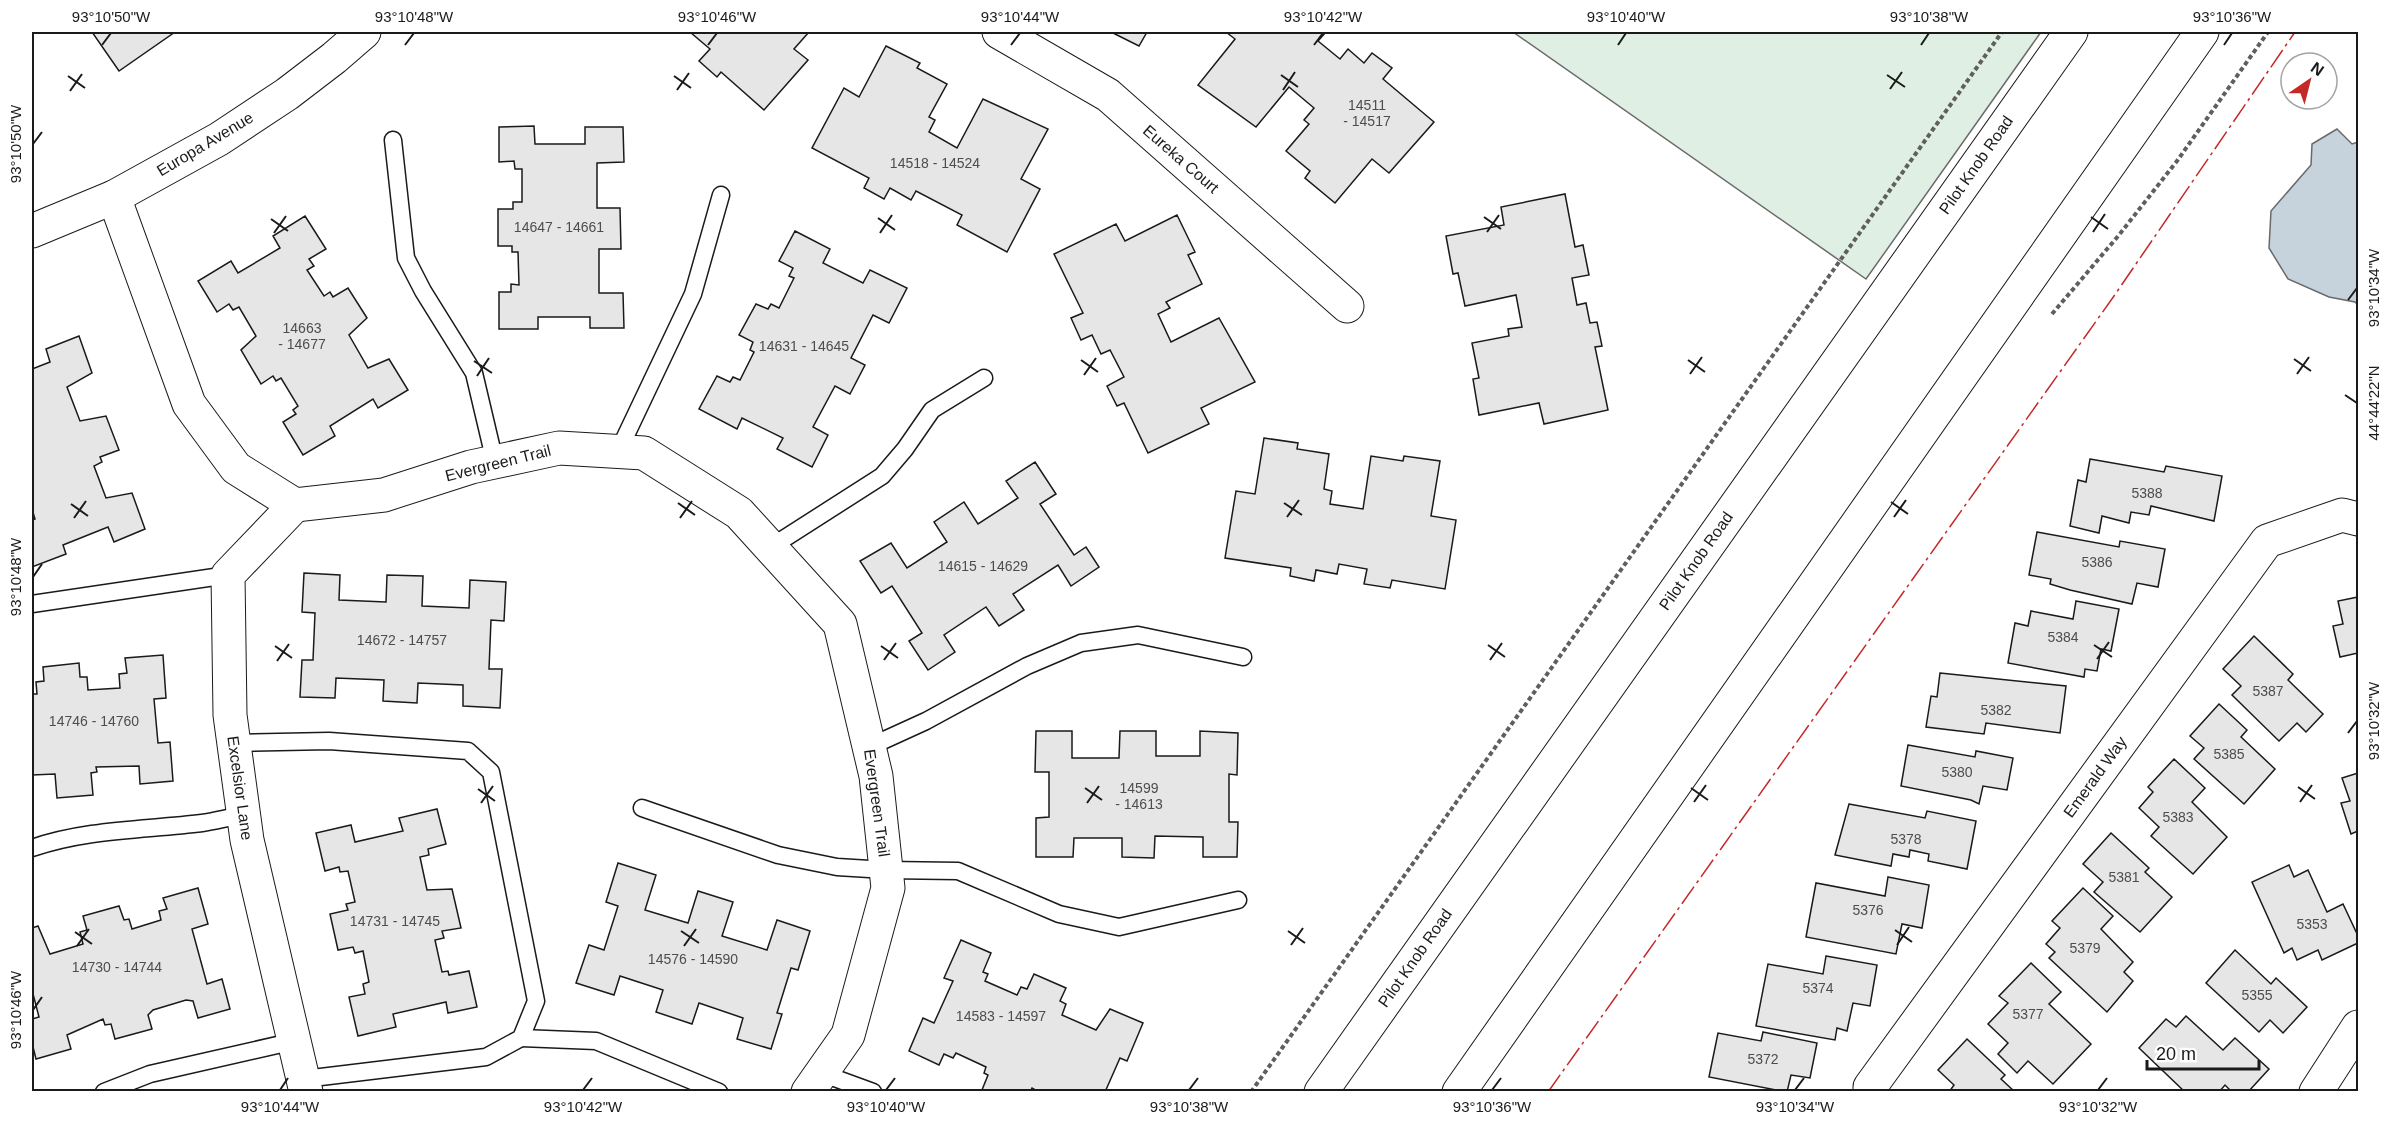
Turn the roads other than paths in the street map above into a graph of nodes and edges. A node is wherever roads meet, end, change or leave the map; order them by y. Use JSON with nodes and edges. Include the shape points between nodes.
{"nodes":[{"id":1,"x":364,"y":32,"type":"edge"},
{"id":2,"x":999,"y":32,"type":"edge"},
{"id":3,"x":2070,"y":32,"type":"edge"},
{"id":4,"x":2202,"y":32,"type":"edge"},
{"id":5,"x":393,"y":140,"type":"dead end"},
{"id":6,"x":721,"y":195,"type":"dead end"},
{"id":7,"x":114,"y":197,"type":"junction"},
{"id":8,"x":32,"y":231,"type":"edge"},
{"id":9,"x":1347,"y":306,"type":"dead end"},
{"id":10,"x":984,"y":378,"type":"dead end"},
{"id":11,"x":618,"y":452,"type":"junction"},
{"id":12,"x":495,"y":462,"type":"junction"},
{"id":13,"x":295,"y":505,"type":"junction"},
{"id":14,"x":2358,"y":519,"type":"edge"},
{"id":15,"x":771,"y":547,"type":"junction"},
{"id":16,"x":228,"y":575,"type":"junction"},
{"id":17,"x":32,"y":604,"type":"edge"},
{"id":18,"x":1243,"y":657,"type":"dead end"},
{"id":19,"x":233,"y":743,"type":"junction"},
{"id":20,"x":869,"y":747,"type":"junction"},
{"id":21,"x":642,"y":808,"type":"dead end"},
{"id":22,"x":243,"y":814,"type":"junction"},
{"id":23,"x":32,"y":848,"type":"edge"},
{"id":24,"x":886,"y":870,"type":"junction"},
{"id":25,"x":1238,"y":900,"type":"dead end"},
{"id":26,"x":2358,"y":1027,"type":"edge"},
{"id":27,"x":520,"y":1038,"type":"junction"},
{"id":28,"x":295,"y":1041,"type":"junction"},
{"id":29,"x":814,"y":1082,"type":"edge"},
{"id":30,"x":305,"y":1085,"type":"edge"},
{"id":31,"x":104,"y":1092,"type":"edge"},
{"id":32,"x":719,"y":1092,"type":"edge"},
{"id":33,"x":873,"y":1092,"type":"edge"},
{"id":34,"x":1321,"y":1092,"type":"edge"},
{"id":35,"x":1458,"y":1092,"type":"edge"},
{"id":36,"x":1870,"y":1092,"type":"edge"},
{"id":37,"x":2316,"y":1092,"type":"edge"}],
"edges":[{"from":1,"to":7,"type":"street","name":"Europa Avenue","via":[[287,94],[219,139]]},
{"from":2,"to":9,"type":"street","name":"Eureka Court","via":[[1108,95]]},
{"from":3,"to":34,"type":"street","name":"Pilot Knob Road"},
{"from":4,"to":35,"type":"street"},
{"from":5,"to":12,"type":"lane","via":[[406,258],[474,373]]},
{"from":6,"to":11,"type":"lane","via":[[693,294]]},
{"from":7,"to":8,"type":"street","name":"Europa Avenue"},
{"from":7,"to":13,"type":"street","via":[[189,404],[236,468]]},
{"from":10,"to":15,"type":"lane","via":[[932,410],[882,476]]},
{"from":11,"to":12,"type":"street","name":"Evergreen Trail","via":[[559,448]]},
{"from":11,"to":15,"type":"street","name":"Evergreen Trail","via":[[644,453],[739,513]]},
{"from":12,"to":13,"type":"street","name":"Evergreen Trail","via":[[471,466],[384,495]]},
{"from":13,"to":16,"type":"street"},
{"from":14,"to":36,"type":"street","name":"Emerald Way","via":[[2342,515],[2267,541],[1877,1077]]},
{"from":15,"to":20,"type":"street","name":"Evergreen Trail","via":[[840,624]]},
{"from":16,"to":17,"type":"lane"},
{"from":16,"to":19,"type":"street","name":"Excelsior Lane"},
{"from":18,"to":20,"type":"lane","via":[[1138,635],[1081,643],[1027,666]]},
{"from":19,"to":22,"type":"street","name":"Excelsior Lane"},
{"from":19,"to":27,"type":"lane","via":[[329,741],[468,751],[491,772],[536,1001]]},
{"from":20,"to":24,"type":"street","name":"Evergreen Trail"},
{"from":21,"to":24,"type":"lane","via":[[778,855],[837,867]]},
{"from":22,"to":23,"type":"lane","via":[[203,823],[129,828],[54,840]]},
{"from":22,"to":28,"type":"street","name":"Excelsior Lane"},
{"from":24,"to":25,"type":"lane","via":[[958,871],[1059,914],[1119,927]]},
{"from":24,"to":29,"type":"street","name":"Evergreen Trail","via":[[888,888],[848,1035]]},
{"from":26,"to":37,"type":"street"},
{"from":27,"to":30,"type":"lane","via":[[486,1057]]},
{"from":27,"to":32,"type":"lane","via":[[596,1041]]},
{"from":28,"to":30,"type":"street","name":"Excelsior Lane"},
{"from":28,"to":31,"type":"lane","via":[[150,1074]]},
{"from":29,"to":33,"type":"lane"}]}
